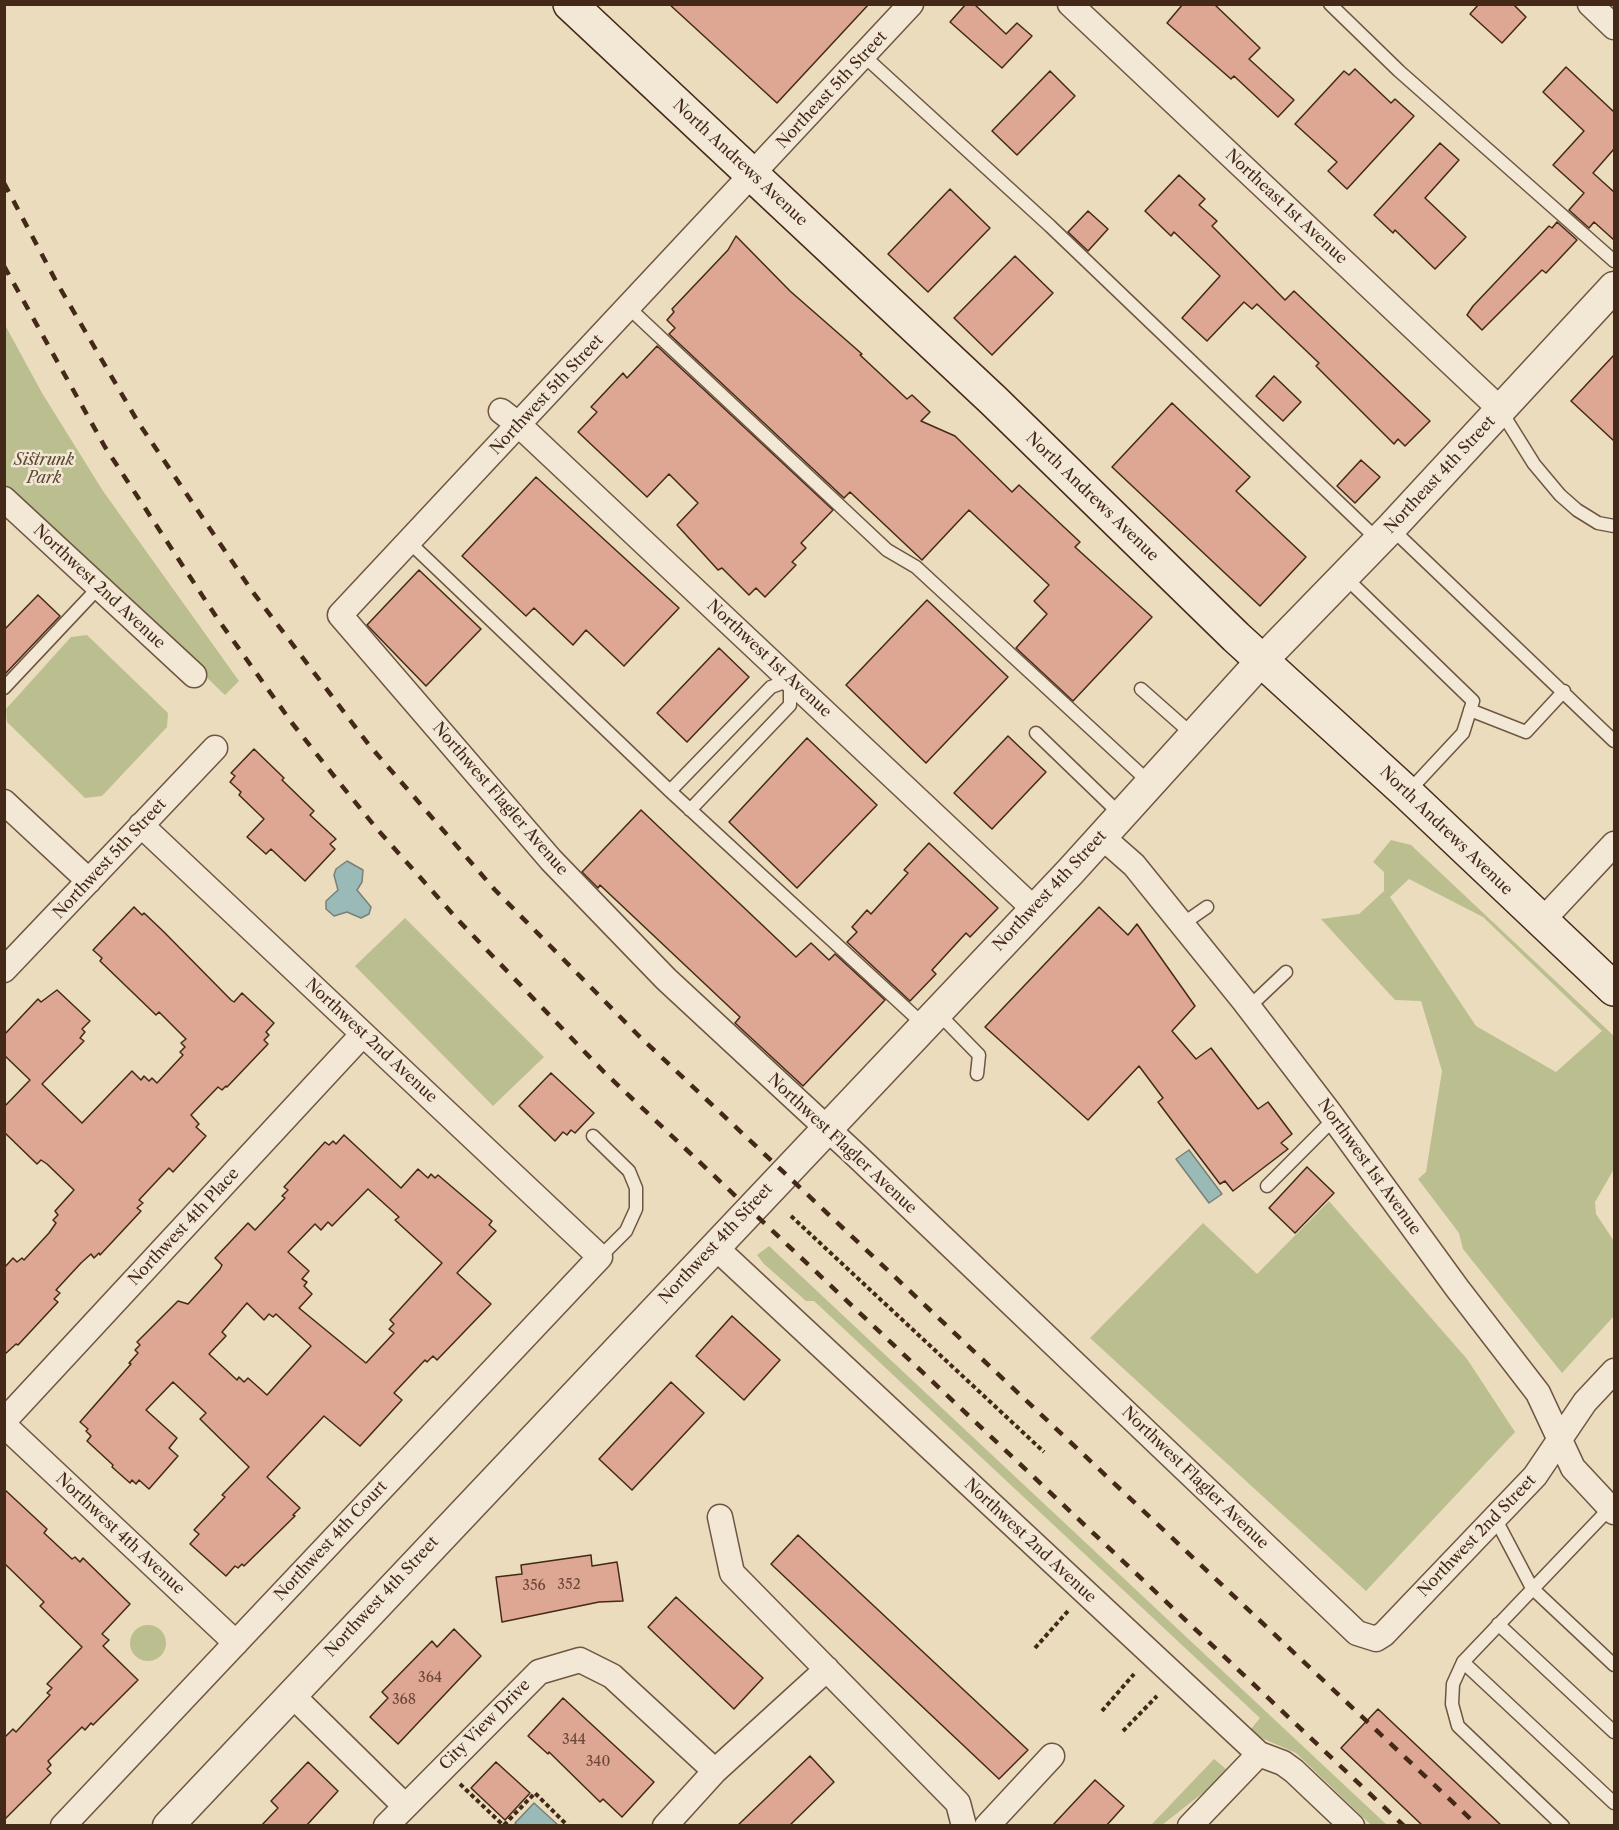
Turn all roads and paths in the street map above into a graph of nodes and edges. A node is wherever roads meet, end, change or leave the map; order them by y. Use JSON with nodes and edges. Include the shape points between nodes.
{"nodes":[{"id":1,"x":570,"y":4,"type":"edge"},
{"id":2,"x":912,"y":4,"type":"edge"},
{"id":3,"x":1070,"y":4,"type":"edge"},
{"id":4,"x":1330,"y":4,"type":"edge"},
{"id":5,"x":1590,"y":4,"type":"edge"},
{"id":6,"x":1614,"y":27,"type":"edge"},
{"id":7,"x":864,"y":56,"type":"junction"},
{"id":8,"x":752,"y":175,"type":"junction"},
{"id":9,"x":1614,"y":261,"type":"edge"},
{"id":10,"x":1614,"y":287,"type":"edge"},
{"id":11,"x":629,"y":308,"type":"junction"},
{"id":12,"x":1501,"y":410,"type":"junction"},
{"id":13,"x":510,"y":418,"type":"junction"},
{"id":14,"x":4,"y":499,"type":"edge"},
{"id":15,"x":1614,"y":526,"type":"edge"},
{"id":16,"x":1385,"y":534,"type":"junction"},
{"id":17,"x":408,"y":541,"type":"junction"},
{"id":18,"x":1344,"y":577,"type":"junction"},
{"id":19,"x":99,"y":587,"type":"junction"},
{"id":20,"x":340,"y":615,"type":"joint"},
{"id":21,"x":1263,"y":660,"type":"junction"},
{"id":22,"x":194,"y":675,"type":"dead end"},
{"id":23,"x":790,"y":680,"type":"junction"},
{"id":24,"x":4,"y":688,"type":"edge"},
{"id":25,"x":1142,"y":689,"type":"dead end"},
{"id":26,"x":1564,"y":691,"type":"junction"},
{"id":27,"x":1470,"y":710,"type":"junction"},
{"id":28,"x":1036,"y":734,"type":"dead end"},
{"id":29,"x":1193,"y":735,"type":"junction"},
{"id":30,"x":1614,"y":741,"type":"edge"},
{"id":31,"x":215,"y":748,"type":"dead end"},
{"id":32,"x":1149,"y":782,"type":"junction"},
{"id":33,"x":670,"y":791,"type":"junction"},
{"id":34,"x":1407,"y":793,"type":"junction"},
{"id":35,"x":4,"y":802,"type":"edge"},
{"id":36,"x":690,"y":810,"type":"junction"},
{"id":37,"x":141,"y":825,"type":"junction"},
{"id":38,"x":1111,"y":826,"type":"junction"},
{"id":39,"x":1614,"y":844,"type":"edge"},
{"id":40,"x":89,"y":881,"type":"junction"},
{"id":41,"x":1207,"y":907,"type":"dead end"},
{"id":42,"x":1035,"y":909,"type":"junction"},
{"id":43,"x":1540,"y":922,"type":"junction"},
{"id":44,"x":1182,"y":925,"type":"junction"},
{"id":45,"x":4,"y":970,"type":"edge"},
{"id":46,"x":1286,"y":972,"type":"dead end"},
{"id":47,"x":1614,"y":989,"type":"edge"},
{"id":48,"x":1248,"y":1007,"type":"junction"},
{"id":49,"x":930,"y":1018,"type":"junction"},
{"id":50,"x":363,"y":1034,"type":"junction"},
{"id":51,"x":977,"y":1074,"type":"dead end"},
{"id":52,"x":1334,"y":1119,"type":"junction"},
{"id":53,"x":825,"y":1129,"type":"junction"},
{"id":54,"x":593,"y":1136,"type":"dead end"},
{"id":55,"x":1267,"y":1186,"type":"dead end"},
{"id":56,"x":792,"y":1216,"type":"dead end"},
{"id":57,"x":714,"y":1246,"type":"junction"},
{"id":58,"x":600,"y":1257,"type":"junction"},
{"id":59,"x":1614,"y":1371,"type":"edge"},
{"id":60,"x":4,"y":1423,"type":"edge"},
{"id":61,"x":1559,"y":1439,"type":"junction"},
{"id":62,"x":1044,"y":1452,"type":"dead end"},
{"id":63,"x":1612,"y":1510,"type":"edge"},
{"id":64,"x":720,"y":1517,"type":"dead end"},
{"id":65,"x":1495,"y":1518,"type":"junction"},
{"id":66,"x":1532,"y":1588,"type":"junction"},
{"id":67,"x":1068,"y":1611,"type":"dead end"},
{"id":68,"x":1498,"y":1624,"type":"junction"},
{"id":69,"x":1376,"y":1639,"type":"joint"},
{"id":70,"x":236,"y":1642,"type":"junction"},
{"id":71,"x":1035,"y":1648,"type":"dead end"},
{"id":72,"x":1463,"y":1662,"type":"junction"},
{"id":73,"x":1614,"y":1665,"type":"edge"},
{"id":74,"x":827,"y":1669,"type":"junction"},
{"id":75,"x":1134,"y":1674,"type":"dead end"},
{"id":76,"x":291,"y":1694,"type":"junction"},
{"id":77,"x":1157,"y":1696,"type":"dead end"},
{"id":78,"x":1102,"y":1711,"type":"dead end"},
{"id":79,"x":1123,"y":1731,"type":"dead end"},
{"id":80,"x":1614,"y":1732,"type":"edge"},
{"id":81,"x":1259,"y":1755,"type":"junction"},
{"id":82,"x":1052,"y":1756,"type":"dead end"},
{"id":83,"x":715,"y":1771,"type":"junction"},
{"id":84,"x":426,"y":1785,"type":"junction"},
{"id":85,"x":1614,"y":1803,"type":"edge"},
{"id":86,"x":405,"y":1806,"type":"junction"},
{"id":87,"x":63,"y":1826,"type":"edge"},
{"id":88,"x":168,"y":1826,"type":"edge"},
{"id":89,"x":386,"y":1826,"type":"edge"},
{"id":90,"x":504,"y":1826,"type":"edge"},
{"id":91,"x":568,"y":1826,"type":"edge"},
{"id":92,"x":665,"y":1826,"type":"edge"},
{"id":93,"x":964,"y":1826,"type":"edge"},
{"id":94,"x":987,"y":1826,"type":"edge"},
{"id":95,"x":1191,"y":1826,"type":"edge"},
{"id":96,"x":1352,"y":1826,"type":"edge"},
{"id":97,"x":1563,"y":1826,"type":"edge"}],
"edges":[{"from":1,"to":8,"type":"main road","name":"North Andrews Avenue"},
{"from":2,"to":7,"type":"street","name":"Northeast 5th Street"},
{"from":3,"to":12,"type":"street","name":"Northeast 1st Avenue"},
{"from":4,"to":9,"type":"lane","via":[[1399,71]]},
{"from":5,"to":6,"type":"street"},
{"from":7,"to":8,"type":"street","name":"Northeast 5th Street"},
{"from":7,"to":16,"type":"lane"},
{"from":8,"to":11,"type":"street","name":"Northwest 5th Street"},
{"from":8,"to":21,"type":"main road","name":"North Andrews Avenue"},
{"from":10,"to":12,"type":"street","name":"Northeast 4th Street"},
{"from":11,"to":13,"type":"street","name":"Northwest 5th Street"},
{"from":11,"to":32,"type":"lane","via":[[887,550],[916,567]]},
{"from":12,"to":15,"type":"lane","via":[[1534,464],[1560,495],[1598,523]]},
{"from":12,"to":16,"type":"street","name":"Northeast 4th Street"},
{"from":13,"to":17,"type":"street","name":"Northwest 5th Street"},
{"from":13,"to":23,"type":"street","name":"Northwest 1st Avenue"},
{"from":14,"to":19,"type":"street","name":"Northwest 2nd Avenue"},
{"from":16,"to":18,"type":"street","name":"Northeast 4th Street"},
{"from":16,"to":26,"type":"lane"},
{"from":17,"to":20,"type":"street","name":"Northwest 5th Street"},
{"from":17,"to":33,"type":"lane"},
{"from":18,"to":21,"type":"street","name":"Northeast 4th Street"},
{"from":18,"to":27,"type":"lane","via":[[1473,702]]},
{"from":19,"to":22,"type":"street","name":"Northwest 2nd Avenue"},
{"from":19,"to":24,"type":"lane"},
{"from":20,"to":53,"type":"street","name":"Northwest Flagler Avenue","via":[[551,860],[666,979]]},
{"from":21,"to":29,"type":"street","name":"Northwest 4th Street"},
{"from":21,"to":34,"type":"main road","name":"North Andrews Avenue"},
{"from":23,"to":33,"type":"lane","via":[[771,687]]},
{"from":23,"to":36,"type":"lane","via":[[790,705]]},
{"from":23,"to":42,"type":"street","name":"Northwest 1st Avenue"},
{"from":25,"to":29,"type":"lane"},
{"from":26,"to":27,"type":"lane","via":[[1526,732]]},
{"from":26,"to":30,"type":"lane"},
{"from":27,"to":34,"type":"lane","via":[[1463,733]]},
{"from":28,"to":38,"type":"lane"},
{"from":29,"to":32,"type":"street","name":"Northwest 4th Street"},
{"from":31,"to":37,"type":"street","name":"Northwest 5th Street"},
{"from":32,"to":38,"type":"street","name":"Northwest 4th Street"},
{"from":33,"to":36,"type":"lane"},
{"from":34,"to":43,"type":"main road","name":"North Andrews Avenue"},
{"from":35,"to":40,"type":"street"},
{"from":36,"to":49,"type":"lane"},
{"from":37,"to":40,"type":"street","name":"Northwest 5th Street"},
{"from":37,"to":50,"type":"street","name":"Northwest 2nd Avenue"},
{"from":38,"to":42,"type":"street","name":"Northwest 4th Street"},
{"from":38,"to":44,"type":"street","name":"Northwest 1st Avenue","via":[[1134,865]]},
{"from":39,"to":43,"type":"street"},
{"from":40,"to":45,"type":"street","name":"Northwest 5th Street"},
{"from":41,"to":44,"type":"lane"},
{"from":42,"to":49,"type":"street","name":"Northwest 4th Street"},
{"from":43,"to":47,"type":"main road","name":"North Andrews Avenue"},
{"from":44,"to":48,"type":"street","name":"Northwest 1st Avenue"},
{"from":46,"to":48,"type":"lane"},
{"from":48,"to":52,"type":"street","name":"Northwest 1st Avenue"},
{"from":49,"to":51,"type":"lane","via":[[979,1055]]},
{"from":49,"to":53,"type":"street","name":"Northwest 4th Street"},
{"from":50,"to":58,"type":"street","name":"Northwest 2nd Avenue"},
{"from":50,"to":60,"type":"street","name":"Northwest 4th Place"},
{"from":52,"to":55,"type":"lane"},
{"from":52,"to":61,"type":"street","name":"Northwest 1st Avenue","via":[[1538,1393]]},
{"from":53,"to":57,"type":"street","name":"Northwest 4th Street"},
{"from":53,"to":69,"type":"street","name":"Northwest Flagler Avenue","via":[[1357,1633]]},
{"from":54,"to":58,"type":"lane","via":[[629,1171],[636,1188],[636,1209],[626,1231]]},
{"from":56,"to":62,"type":"path"},
{"from":57,"to":76,"type":"street","name":"Northwest 4th Street"},
{"from":57,"to":81,"type":"street","name":"Northwest 2nd Avenue"},
{"from":58,"to":70,"type":"street","name":"Northwest 4th Court"},
{"from":59,"to":61,"type":"street","name":"Northwest 2nd Street"},
{"from":60,"to":70,"type":"street","name":"Northwest 4th Avenue"},
{"from":61,"to":63,"type":"street","name":"Northwest 1st Avenue","via":[[1573,1468]]},
{"from":61,"to":65,"type":"street","name":"Northwest 2nd Street","via":[[1535,1476]]},
{"from":63,"to":66,"type":"lane"},
{"from":64,"to":74,"type":"street","via":[[732,1573]]},
{"from":65,"to":66,"type":"lane"},
{"from":65,"to":69,"type":"street","name":"Northwest 2nd Street"},
{"from":66,"to":68,"type":"lane"},
{"from":66,"to":73,"type":"lane"},
{"from":67,"to":71,"type":"path"},
{"from":68,"to":72,"type":"lane"},
{"from":68,"to":80,"type":"lane"},
{"from":70,"to":87,"type":"street","name":"Northwest 4th Court"},
{"from":72,"to":85,"type":"lane"},
{"from":72,"to":97,"type":"lane","via":[[1453,1684],[1452,1704],[1458,1726]]},
{"from":74,"to":83,"type":"street"},
{"from":74,"to":93,"type":"street","via":[[958,1803]]},
{"from":75,"to":78,"type":"path"},
{"from":76,"to":86,"type":"street"},
{"from":76,"to":88,"type":"street","name":"Northwest 4th Street"},
{"from":77,"to":79,"type":"path"},
{"from":81,"to":95,"type":"street"},
{"from":81,"to":96,"type":"street","name":"Northwest 2nd Avenue","via":[[1284,1763]]},
{"from":82,"to":94,"type":"street"},
{"from":83,"to":84,"type":"street","name":"City View Drive","via":[[612,1676],[580,1660],[539,1672]]},
{"from":83,"to":92,"type":"street"},
{"from":84,"to":86,"type":"street","name":"City View Drive"},
{"from":84,"to":90,"type":"path","via":[[442,1801],[459,1783]]},
{"from":86,"to":89,"type":"street","name":"City View Drive"},
{"from":90,"to":91,"type":"path","via":[[535,1793]]}]}
